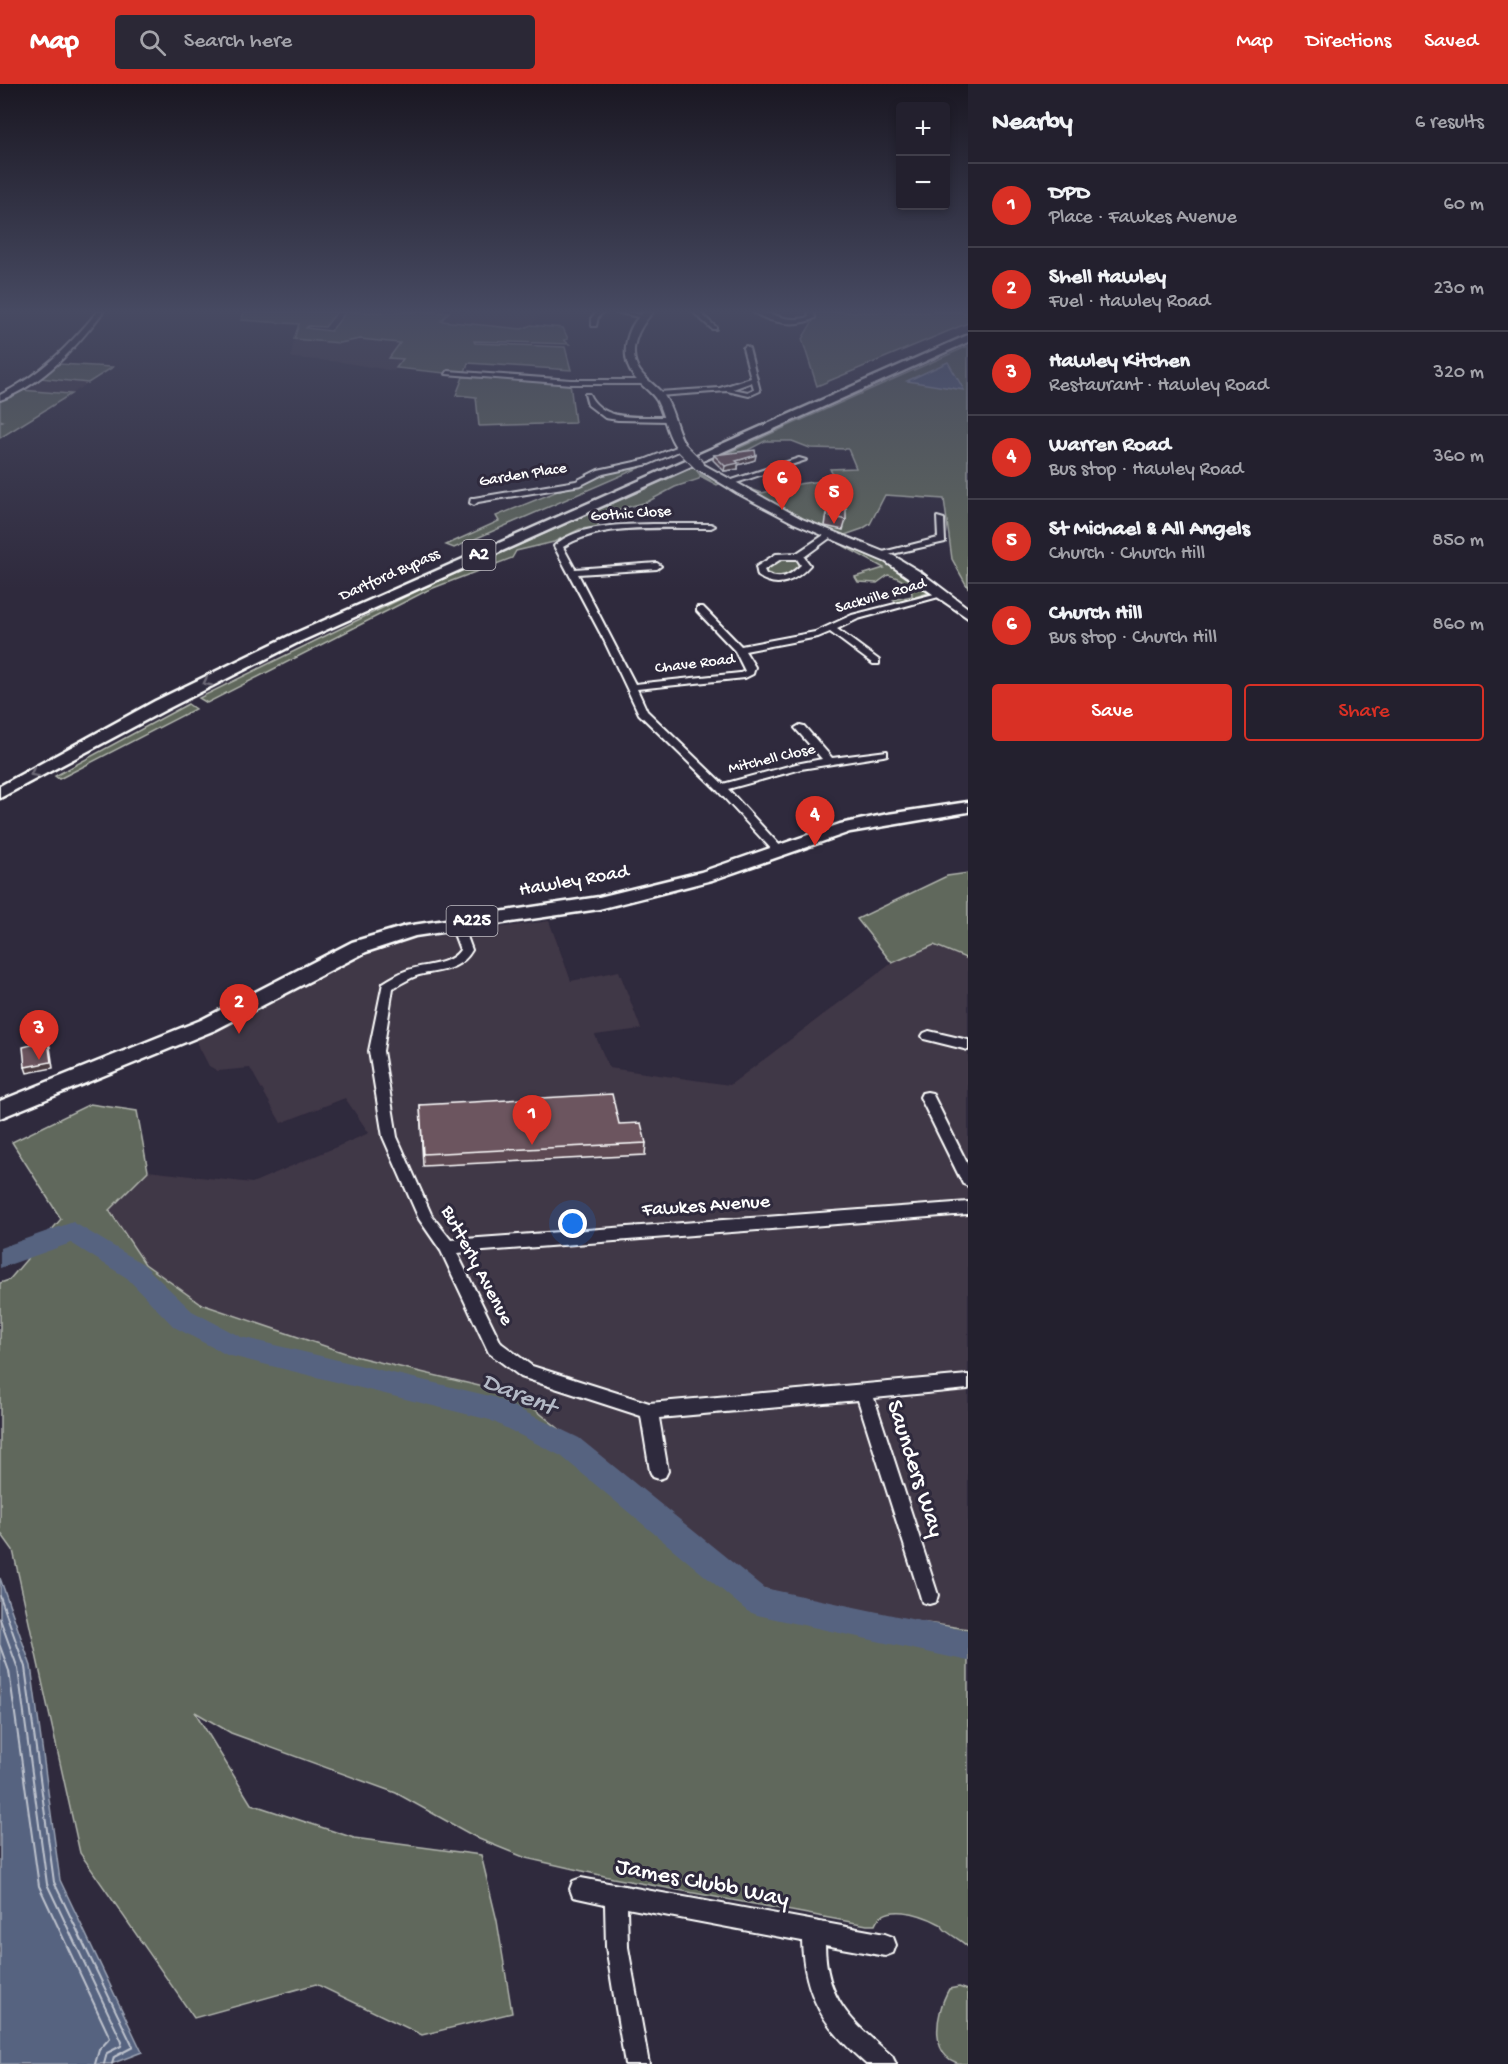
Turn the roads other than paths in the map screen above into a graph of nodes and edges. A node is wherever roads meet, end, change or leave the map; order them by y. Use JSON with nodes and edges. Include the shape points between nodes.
{"nodes":[{"id":1,"x":592,"y":404,"type":"edge"},
{"id":2,"x":662,"y":404,"type":"edge"},
{"id":3,"x":799,"y":404,"type":"edge"},
{"id":4,"x":819,"y":404,"type":"edge"},
{"id":5,"x":668,"y":419,"type":"junction"},
{"id":6,"x":682,"y":448,"type":"junction"},
{"id":7,"x":802,"y":460,"type":"dead end"},
{"id":8,"x":727,"y":483,"type":"junction"},
{"id":9,"x":474,"y":503,"type":"dead end"},
{"id":10,"x":940,"y":519,"type":"dead end"},
{"id":11,"x":711,"y":526,"type":"dead end"},
{"id":12,"x":830,"y":535,"type":"junction"},
{"id":13,"x":879,"y":554,"type":"junction"},
{"id":14,"x":799,"y":556,"type":"junction"},
{"id":15,"x":657,"y":566,"type":"dead end"},
{"id":16,"x":573,"y":572,"type":"junction"},
{"id":17,"x":942,"y":595,"type":"junction"},
{"id":18,"x":700,"y":609,"type":"dead end"},
{"id":19,"x":968,"y":614,"type":"edge"},
{"id":20,"x":830,"y":628,"type":"junction"},
{"id":21,"x":739,"y":650,"type":"junction"},
{"id":22,"x":876,"y":662,"type":"dead end"},
{"id":23,"x":633,"y":687,"type":"junction"},
{"id":24,"x":800,"y":728,"type":"dead end"},
{"id":25,"x":883,"y":753,"type":"dead end"},
{"id":26,"x":830,"y":762,"type":"junction"},
{"id":27,"x":0,"y":777,"type":"edge"},
{"id":28,"x":721,"y":788,"type":"junction"},
{"id":29,"x":0,"y":793,"type":"edge"},
{"id":30,"x":968,"y":807,"type":"edge"},
{"id":31,"x":779,"y":851,"type":"junction"},
{"id":32,"x":456,"y":923,"type":"junction"},
{"id":33,"x":929,"y":1036,"type":"dead end"},
{"id":34,"x":968,"y":1045,"type":"edge"},
{"id":35,"x":927,"y":1096,"type":"dead end"},
{"id":36,"x":0,"y":1110,"type":"edge"},
{"id":37,"x":968,"y":1180,"type":"edge"},
{"id":38,"x":968,"y":1208,"type":"edge"},
{"id":39,"x":447,"y":1247,"type":"junction"},
{"id":40,"x":968,"y":1382,"type":"edge"},
{"id":41,"x":864,"y":1392,"type":"junction"},
{"id":42,"x":649,"y":1411,"type":"junction"},
{"id":43,"x":659,"y":1471,"type":"dead end"},
{"id":44,"x":929,"y":1595,"type":"dead end"},
{"id":45,"x":581,"y":1889,"type":"dead end"},
{"id":46,"x":616,"y":1895,"type":"junction"},
{"id":47,"x":813,"y":1932,"type":"junction"},
{"id":48,"x":885,"y":1945,"type":"dead end"},
{"id":49,"x":637,"y":2064,"type":"edge"},
{"id":50,"x":884,"y":2064,"type":"edge"}],
"edges":[{"from":1,"to":5,"type":"street","via":[[612,417]]},
{"from":2,"to":5,"type":"main road"},
{"from":3,"to":27,"type":"highway","name":"Dartford Bypass","number":"A2","via":[[286,630]]},
{"from":4,"to":29,"type":"highway","name":"Dartford Bypass","number":"A2","one_way":true,"via":[[294,639],[161,705]]},
{"from":5,"to":6,"type":"main road"},
{"from":6,"to":8,"type":"main road","bridge":true},
{"from":6,"to":9,"type":"street","name":"Garden Place","via":[[646,462],[601,472],[578,483]]},
{"from":7,"to":8,"type":"street"},
{"from":8,"to":12,"type":"main road"},
{"from":10,"to":13,"type":"street","via":[[942,540]]},
{"from":11,"to":16,"type":"street","name":"Gothic Close","via":[[594,531],[559,545]]},
{"from":12,"to":13,"type":"main road"},
{"from":12,"to":14,"type":"street"},
{"from":13,"to":17,"type":"main road"},
{"from":14,"to":14,"type":"street","via":[[806,565],[791,579],[775,581],[762,576],[759,569],[779,556]]},
{"from":15,"to":16,"type":"street"},
{"from":16,"to":23,"type":"street"},
{"from":17,"to":19,"type":"main road"},
{"from":17,"to":20,"type":"street","name":"Sackville Road","via":[[855,617]]},
{"from":18,"to":21,"type":"street","name":"Chave Road"},
{"from":20,"to":21,"type":"street","name":"Sackville Road","via":[[818,634]]},
{"from":20,"to":22,"type":"street","name":"Sackville Road"},
{"from":21,"to":23,"type":"street","name":"Chave Road","via":[[750,667],[750,672],[742,676]]},
{"from":23,"to":28,"type":"street","via":[[643,712]]},
{"from":24,"to":26,"type":"street","name":"Mitchell Close"},
{"from":25,"to":26,"type":"street","name":"Mitchell Close"},
{"from":26,"to":28,"type":"street","name":"Mitchell Close","via":[[800,766]]},
{"from":28,"to":31,"type":"street"},
{"from":30,"to":31,"type":"main road","name":"Hawley Road","number":"A225","via":[[846,828]]},
{"from":31,"to":32,"type":"main road","name":"Hawley Road","number":"A225","via":[[706,876],[599,903]]},
{"from":32,"to":36,"type":"main road","name":"Hawley Road","number":"A225","via":[[412,930],[359,946],[208,1025]]},
{"from":32,"to":39,"type":"street","name":"Butterly Avenue","via":[[466,950],[464,956],[412,973],[387,986],[376,1051],[390,1137],[426,1219]]},
{"from":33,"to":34,"type":"street"},
{"from":35,"to":37,"type":"street"},
{"from":38,"to":39,"type":"street","name":"Fawkes Avenue"},
{"from":39,"to":42,"type":"street","name":"Butterly Avenue","via":[[495,1348],[527,1372]]},
{"from":40,"to":41,"type":"street","name":"Butterly Avenue"},
{"from":41,"to":42,"type":"street","name":"Butterly Avenue"},
{"from":41,"to":44,"type":"street","name":"Saunders Way"},
{"from":42,"to":43,"type":"street"},
{"from":45,"to":46,"type":"street","name":"James Clubb Way"},
{"from":46,"to":47,"type":"street","name":"James Clubb Way"},
{"from":46,"to":49,"type":"street","via":[[617,1947]]},
{"from":47,"to":48,"type":"street","name":"James Clubb Way"},
{"from":47,"to":50,"type":"street","via":[[817,1979],[825,2002],[837,2020]]}]}
